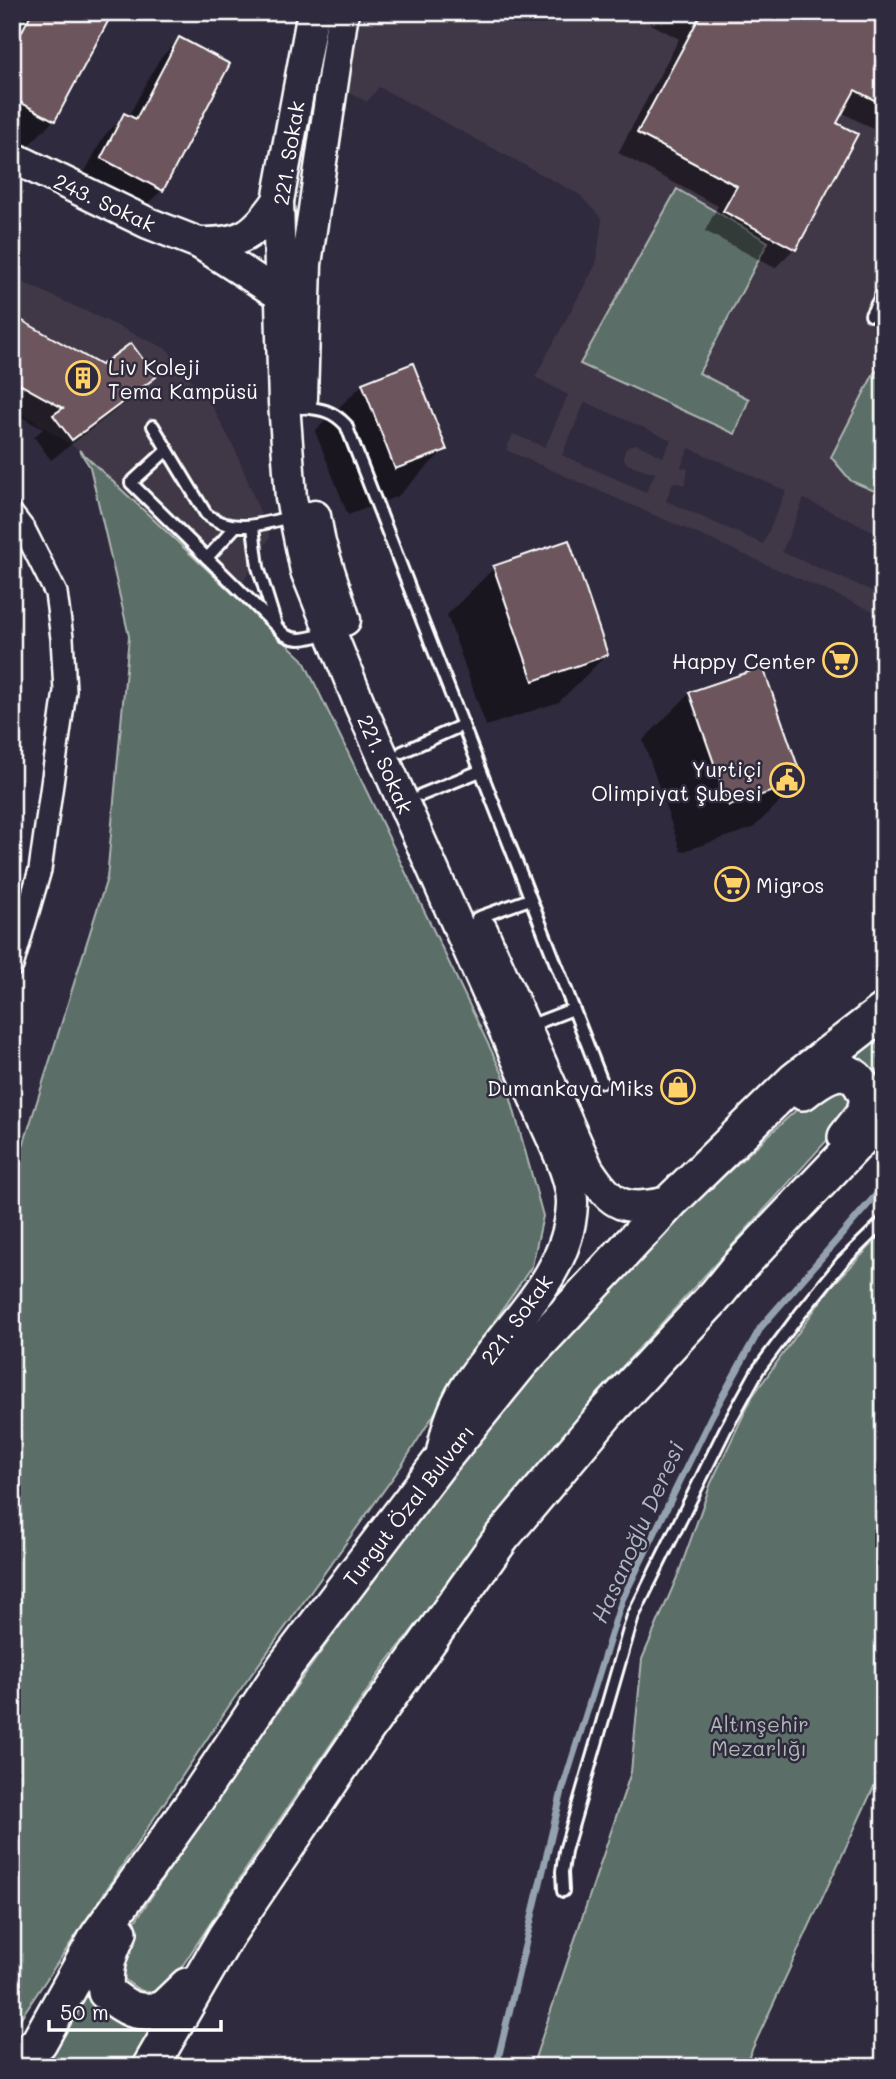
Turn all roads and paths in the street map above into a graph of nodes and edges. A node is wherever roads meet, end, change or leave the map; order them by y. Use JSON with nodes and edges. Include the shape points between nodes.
{"nodes":[{"id":1,"x":313,"y":12,"type":"edge"},
{"id":2,"x":343,"y":12,"type":"edge"},
{"id":3,"x":12,"y":157,"type":"edge"},
{"id":4,"x":278,"y":201,"type":"junction"},
{"id":5,"x":200,"y":243,"type":"junction"},
{"id":6,"x":884,"y":290,"type":"edge"},
{"id":7,"x":280,"y":295,"type":"junction"},
{"id":8,"x":871,"y":315,"type":"dead end"},
{"id":9,"x":301,"y":407,"type":"junction"},
{"id":10,"x":153,"y":426,"type":"dead end"},
{"id":11,"x":167,"y":450,"type":"junction"},
{"id":12,"x":12,"y":514,"type":"edge"},
{"id":13,"x":295,"y":515,"type":"junction"},
{"id":14,"x":236,"y":526,"type":"junction"},
{"id":15,"x":253,"y":527,"type":"junction"},
{"id":16,"x":207,"y":558,"type":"junction"},
{"id":17,"x":275,"y":625,"type":"junction"},
{"id":18,"x":330,"y":632,"type":"junction"},
{"id":19,"x":463,"y":725,"type":"junction"},
{"id":20,"x":402,"y":752,"type":"junction"},
{"id":21,"x":480,"y":771,"type":"junction"},
{"id":22,"x":421,"y":795,"type":"junction"},
{"id":23,"x":530,"y":899,"type":"junction"},
{"id":24,"x":477,"y":918,"type":"junction"},
{"id":25,"x":12,"y":966,"type":"edge"},
{"id":26,"x":573,"y":1009,"type":"junction"},
{"id":27,"x":884,"y":1011,"type":"edge"},
{"id":28,"x":526,"y":1027,"type":"junction"},
{"id":29,"x":601,"y":1082,"type":"dead end"},
{"id":30,"x":884,"y":1114,"type":"edge"},
{"id":31,"x":670,"y":1202,"type":"junction"},
{"id":32,"x":884,"y":1221,"type":"edge"},
{"id":33,"x":737,"y":1269,"type":"junction"},
{"id":34,"x":440,"y":1462,"type":"junction"},
{"id":35,"x":197,"y":1798,"type":"junction"},
{"id":36,"x":563,"y":1891,"type":"dead end"},
{"id":37,"x":226,"y":1936,"type":"junction"},
{"id":38,"x":13,"y":2067,"type":"edge"},
{"id":39,"x":150,"y":2067,"type":"edge"}],
"edges":[{"from":1,"to":4,"type":"street","name":"221. Sokak"},
{"from":2,"to":9,"type":"street","name":"221. Sokak","via":[[306,264]]},
{"from":3,"to":5,"type":"street","name":"243. Sokak"},
{"from":4,"to":5,"type":"street","name":"243. Sokak","via":[[262,224],[242,238],[223,244]]},
{"from":4,"to":7,"type":"street","name":"221. Sokak"},
{"from":5,"to":7,"type":"street","name":"243. Sokak"},
{"from":6,"to":8,"type":"lane"},
{"from":7,"to":13,"type":"street","name":"221. Sokak"},
{"from":9,"to":19,"type":"lane","via":[[326,409],[346,425]]},
{"from":9,"to":20,"type":"street","name":"221. Sokak","via":[[300,434],[320,542],[350,635]]},
{"from":10,"to":11,"type":"lane"},
{"from":11,"to":14,"type":"lane","via":[[206,514]]},
{"from":11,"to":16,"type":"lane","via":[[131,484]]},
{"from":12,"to":25,"type":"street","via":[[56,593],[65,691],[40,870]]},
{"from":13,"to":15,"type":"lane"},
{"from":13,"to":18,"type":"street","name":"221. Sokak","via":[[306,571]]},
{"from":14,"to":15,"type":"lane"},
{"from":14,"to":16,"type":"lane"},
{"from":15,"to":17,"type":"lane","via":[[258,566]]},
{"from":16,"to":17,"type":"lane"},
{"from":17,"to":18,"type":"lane","via":[[293,639]]},
{"from":18,"to":34,"type":"street","name":"221. Sokak","via":[[541,1113],[572,1202],[563,1248],[549,1276],[465,1388],[447,1427]]},
{"from":19,"to":20,"type":"lane"},
{"from":19,"to":21,"type":"lane"},
{"from":20,"to":22,"type":"street","name":"221. Sokak"},
{"from":21,"to":22,"type":"lane"},
{"from":21,"to":23,"type":"lane"},
{"from":22,"to":24,"type":"street","name":"221. Sokak"},
{"from":23,"to":24,"type":"lane"},
{"from":23,"to":26,"type":"lane"},
{"from":24,"to":28,"type":"street","name":"221. Sokak"},
{"from":26,"to":28,"type":"lane"},
{"from":26,"to":29,"type":"lane"},
{"from":27,"to":31,"type":"main road","name":"Turgut Özal Bulvarı","via":[[795,1080]]},
{"from":28,"to":31,"type":"street","name":"221. Sokak","via":[[604,1193],[623,1205],[642,1208]]},
{"from":30,"to":33,"type":"main road"},
{"from":31,"to":33,"type":"main road","via":[[727,1160],[819,1079],[832,1072],[858,1080],[868,1100],[864,1114],[780,1210]]},
{"from":31,"to":34,"type":"main road","name":"Turgut Özal Bulvarı","via":[[522,1361]]},
{"from":32,"to":36,"type":"lane","via":[[842,1262],[758,1370],[633,1616],[565,1851]]},
{"from":33,"to":37,"type":"main road","via":[[502,1537]]},
{"from":34,"to":35,"type":"main road","name":"Turgut Özal Bulvarı","via":[[286,1665]]},
{"from":35,"to":37,"type":"main road","via":[[118,1934],[107,1958],[106,1992],[134,2011],[162,2010]]},
{"from":35,"to":38,"type":"main road","name":"Turgut Özal Bulvarı","via":[[97,1936],[39,2042]]},
{"from":37,"to":39,"type":"main road"}]}
